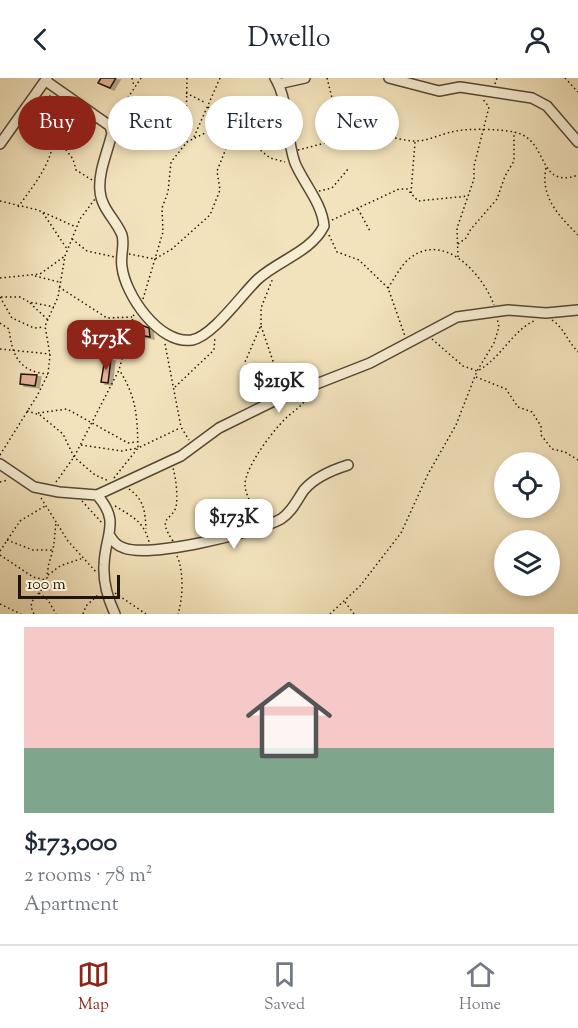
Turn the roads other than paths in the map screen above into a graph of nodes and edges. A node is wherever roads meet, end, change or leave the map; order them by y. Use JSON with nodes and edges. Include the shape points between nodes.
{"nodes":[{"id":1,"x":305,"y":78,"type":"edge"},
{"id":2,"x":389,"y":78,"type":"edge"},
{"id":3,"x":49,"y":81,"type":"edge"},
{"id":4,"x":277,"y":81,"type":"edge"},
{"id":5,"x":578,"y":141,"type":"edge"},
{"id":6,"x":0,"y":144,"type":"edge"},
{"id":7,"x":578,"y":310,"type":"edge"},
{"id":8,"x":0,"y":464,"type":"edge"},
{"id":9,"x":348,"y":465,"type":"dead end"},
{"id":10,"x":101,"y":497,"type":"junction"},
{"id":11,"x":110,"y":534,"type":"junction"},
{"id":12,"x":115,"y":614,"type":"edge"}],
"edges":[{"from":1,"to":4,"type":"street"},
{"from":2,"to":5,"type":"street","via":[[439,91],[470,88],[532,98],[547,106]]},
{"from":3,"to":4,"type":"street","via":[[106,122],[112,133],[99,183],[100,195],[123,238],[125,281],[138,306],[163,331],[184,340],[193,340],[213,326],[277,263],[306,247],[324,226],[295,161]]},
{"from":3,"to":6,"type":"street"},
{"from":7,"to":10,"type":"street","via":[[544,315],[508,310],[457,317],[370,363],[287,395],[219,429],[171,461]]},
{"from":8,"to":10,"type":"street","via":[[34,487]]},
{"from":9,"to":11,"type":"street","via":[[331,470],[306,488],[289,513],[233,537],[145,551],[125,549]]},
{"from":10,"to":11,"type":"street","via":[[110,512]]},
{"from":11,"to":12,"type":"street","via":[[105,584]]}]}
